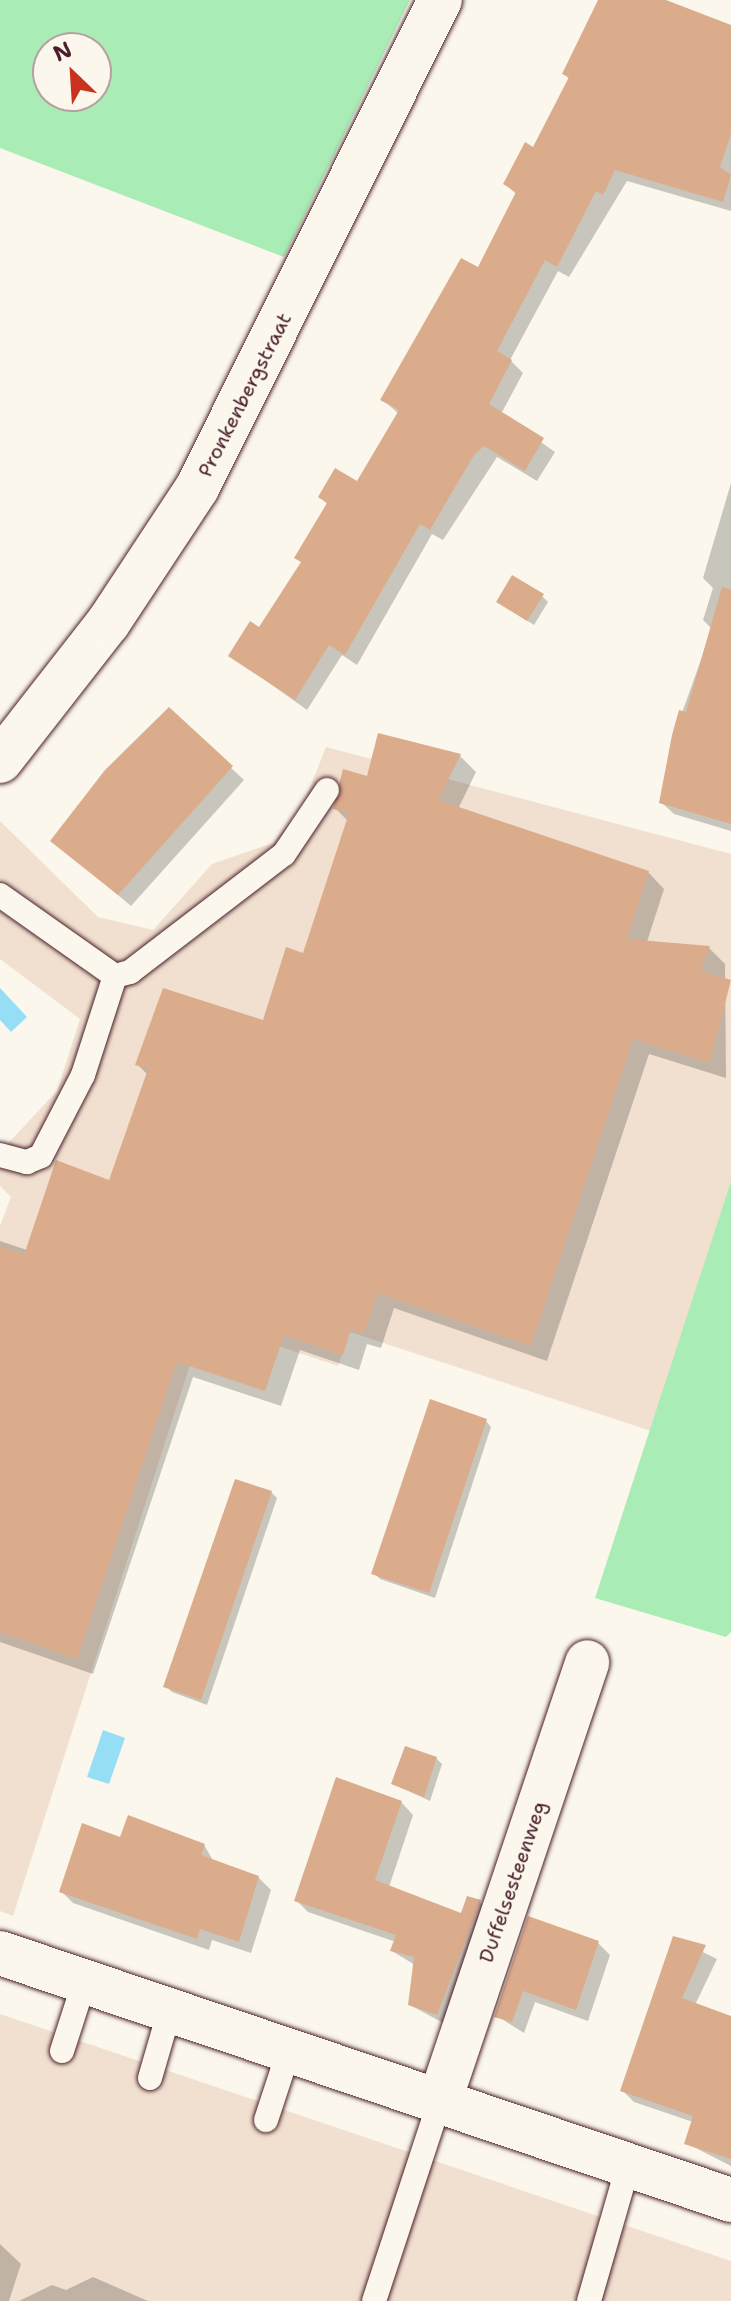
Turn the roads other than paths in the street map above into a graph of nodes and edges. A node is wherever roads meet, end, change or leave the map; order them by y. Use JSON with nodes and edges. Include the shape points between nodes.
{"nodes":[{"id":1,"x":440,"y":0,"type":"edge"},
{"id":2,"x":0,"y":761,"type":"edge"},
{"id":3,"x":327,"y":790,"type":"dead end"},
{"id":4,"x":0,"y":895,"type":"edge"},
{"id":5,"x":115,"y":976,"type":"junction"},
{"id":6,"x":0,"y":1155,"type":"edge"},
{"id":7,"x":587,"y":1662,"type":"dead end"},
{"id":8,"x":0,"y":1953,"type":"edge"},
{"id":9,"x":84,"y":1983,"type":"junction"},
{"id":10,"x":170,"y":2009,"type":"junction"},
{"id":11,"x":289,"y":2050,"type":"junction"},
{"id":12,"x":62,"y":2051,"type":"dead end"},
{"id":13,"x":150,"y":2078,"type":"dead end"},
{"id":14,"x":439,"y":2103,"type":"junction"},
{"id":15,"x":266,"y":2120,"type":"dead end"},
{"id":16,"x":628,"y":2166,"type":"junction"},
{"id":17,"x":731,"y":2200,"type":"edge"},
{"id":18,"x":374,"y":2301,"type":"edge"},
{"id":19,"x":589,"y":2301,"type":"edge"}],
"edges":[{"from":1,"to":2,"type":"street","name":"Pronkenbergstraat","via":[[197,488],[108,623]]},
{"from":3,"to":5,"type":"lane","via":[[284,854],[130,972]]},
{"from":4,"to":5,"type":"lane"},
{"from":5,"to":6,"type":"lane","via":[[83,1075],[41,1156],[27,1162]]},
{"from":7,"to":14,"type":"street","name":"Duffelsesteenweg"},
{"from":8,"to":9,"type":"street"},
{"from":9,"to":10,"type":"street"},
{"from":9,"to":12,"type":"lane"},
{"from":10,"to":11,"type":"street"},
{"from":10,"to":13,"type":"lane"},
{"from":11,"to":14,"type":"street"},
{"from":11,"to":15,"type":"lane"},
{"from":14,"to":16,"type":"street"},
{"from":14,"to":18,"type":"lane"},
{"from":16,"to":17,"type":"street"},
{"from":16,"to":19,"type":"lane"}]}
